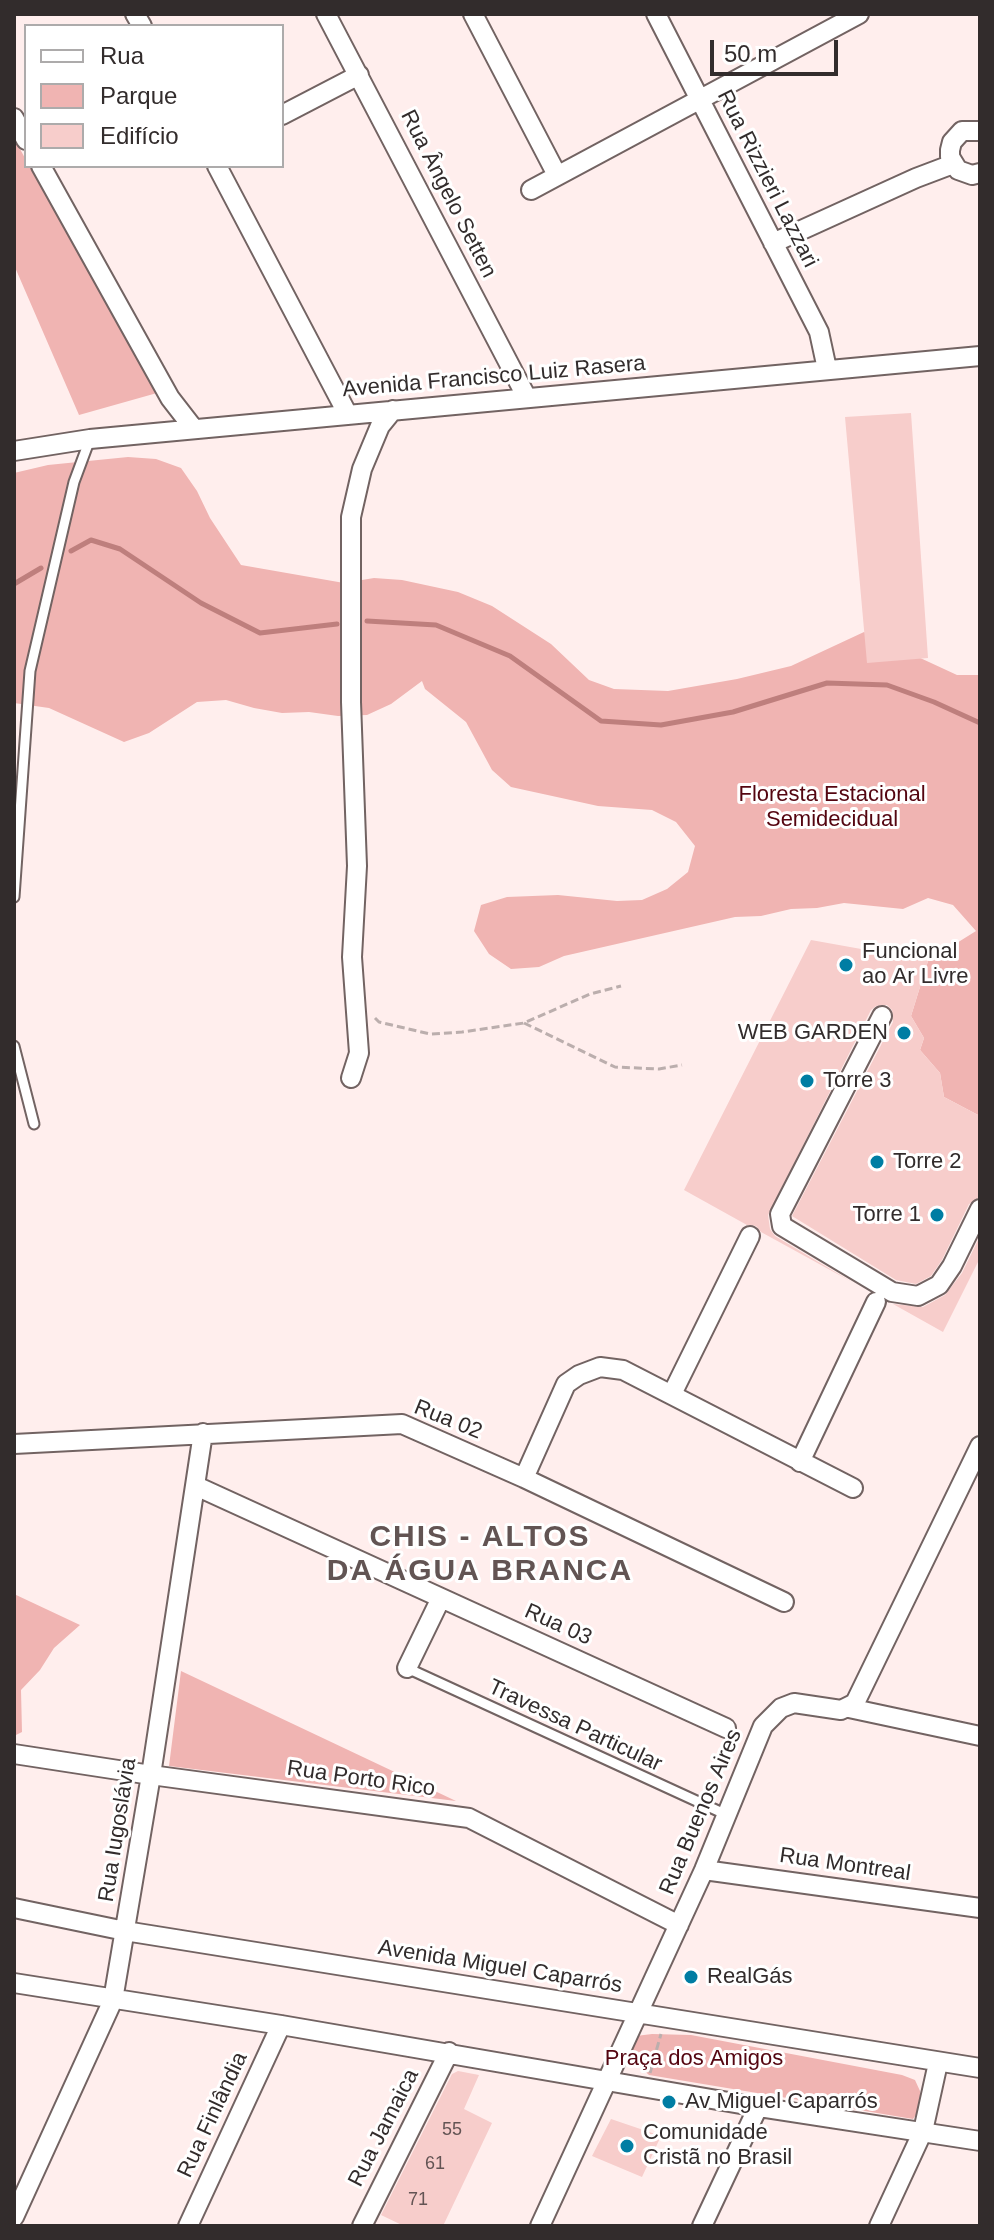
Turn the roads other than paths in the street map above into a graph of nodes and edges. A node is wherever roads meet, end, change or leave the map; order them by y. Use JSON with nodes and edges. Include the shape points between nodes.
{"nodes":[{"id":1,"x":326,"y":14,"type":"edge"},
{"id":2,"x":473,"y":14,"type":"edge"},
{"id":3,"x":656,"y":14,"type":"edge"},
{"id":4,"x":847,"y":17,"type":"edge"},
{"id":5,"x":359,"y":75,"type":"junction"},
{"id":6,"x":699,"y":99,"type":"junction"},
{"id":7,"x":284,"y":114,"type":"edge"},
{"id":8,"x":14,"y":118,"type":"edge"},
{"id":9,"x":980,"y":131,"type":"edge"},
{"id":10,"x":24,"y":136,"type":"edge"},
{"id":11,"x":953,"y":164,"type":"junction"},
{"id":12,"x":42,"y":168,"type":"edge"},
{"id":13,"x":218,"y":168,"type":"edge"},
{"id":14,"x":980,"y":173,"type":"edge"},
{"id":15,"x":557,"y":175,"type":"junction"},
{"id":16,"x":531,"y":190,"type":"dead end"},
{"id":17,"x":773,"y":243,"type":"junction"},
{"id":18,"x":980,"y":356,"type":"edge"},
{"id":19,"x":827,"y":369,"type":"junction"},
{"id":20,"x":527,"y":398,"type":"junction"},
{"id":21,"x":393,"y":410,"type":"junction"},
{"id":22,"x":348,"y":415,"type":"junction"},
{"id":23,"x":194,"y":429,"type":"junction"},
{"id":24,"x":90,"y":439,"type":"junction"},
{"id":25,"x":14,"y":451,"type":"edge"},
{"id":26,"x":14,"y":897,"type":"edge"},
{"id":27,"x":882,"y":1016,"type":"dead end"},
{"id":28,"x":14,"y":1046,"type":"edge"},
{"id":29,"x":351,"y":1078,"type":"dead end"},
{"id":30,"x":34,"y":1124,"type":"dead end"},
{"id":31,"x":980,"y":1209,"type":"edge"},
{"id":32,"x":750,"y":1236,"type":"dead end"},
{"id":33,"x":876,"y":1302,"type":"dead end"},
{"id":34,"x":672,"y":1394,"type":"junction"},
{"id":35,"x":203,"y":1433,"type":"junction"},
{"id":36,"x":14,"y":1444,"type":"edge"},
{"id":37,"x":980,"y":1446,"type":"edge"},
{"id":38,"x":800,"y":1462,"type":"junction"},
{"id":39,"x":524,"y":1478,"type":"junction"},
{"id":40,"x":196,"y":1486,"type":"junction"},
{"id":41,"x":853,"y":1488,"type":"dead end"},
{"id":42,"x":441,"y":1598,"type":"junction"},
{"id":43,"x":784,"y":1602,"type":"dead end"},
{"id":44,"x":407,"y":1668,"type":"joint"},
{"id":45,"x":849,"y":1708,"type":"junction"},
{"id":46,"x":726,"y":1728,"type":"dead end"},
{"id":47,"x":980,"y":1736,"type":"edge"},
{"id":48,"x":14,"y":1754,"type":"edge"},
{"id":49,"x":151,"y":1775,"type":"junction"},
{"id":50,"x":727,"y":1815,"type":"junction"},
{"id":51,"x":704,"y":1870,"type":"junction"},
{"id":52,"x":14,"y":1908,"type":"edge"},
{"id":53,"x":980,"y":1908,"type":"edge"},
{"id":54,"x":679,"y":1925,"type":"junction"},
{"id":55,"x":125,"y":1931,"type":"junction"},
{"id":56,"x":14,"y":1983,"type":"edge"},
{"id":57,"x":113,"y":2000,"type":"junction"},
{"id":58,"x":639,"y":2014,"type":"junction"},
{"id":59,"x":281,"y":2025,"type":"junction"},
{"id":60,"x":449,"y":2052,"type":"junction"},
{"id":61,"x":938,"y":2063,"type":"junction"},
{"id":62,"x":980,"y":2068,"type":"edge"},
{"id":63,"x":607,"y":2082,"type":"junction"},
{"id":64,"x":758,"y":2107,"type":"junction"},
{"id":65,"x":923,"y":2131,"type":"junction"},
{"id":66,"x":980,"y":2141,"type":"edge"},
{"id":67,"x":14,"y":2217,"type":"edge"},
{"id":68,"x":188,"y":2226,"type":"edge"},
{"id":69,"x":362,"y":2226,"type":"edge"},
{"id":70,"x":540,"y":2226,"type":"edge"},
{"id":71,"x":702,"y":2226,"type":"edge"},
{"id":72,"x":879,"y":2226,"type":"edge"}],
"edges":[{"from":1,"to":5,"type":"street","name":"Rua Ângelo Setten"},
{"from":2,"to":15,"type":"street"},
{"from":3,"to":6,"type":"street","name":"Rua Rizzieri Lazzari"},
{"from":4,"to":6,"type":"street"},
{"from":5,"to":7,"type":"street"},
{"from":5,"to":20,"type":"street","name":"Rua Ângelo Setten"},
{"from":6,"to":15,"type":"street"},
{"from":6,"to":17,"type":"street","name":"Rua Rizzieri Lazzari"},
{"from":8,"to":10,"type":"street"},
{"from":9,"to":11,"type":"street","via":[[956,136],[950,150]]},
{"from":11,"to":14,"type":"street","via":[[965,173]]},
{"from":11,"to":17,"type":"street"},
{"from":12,"to":23,"type":"street","via":[[170,398]]},
{"from":13,"to":22,"type":"street"},
{"from":15,"to":16,"type":"street"},
{"from":17,"to":19,"type":"street","name":"Rua Rizzieri Lazzari","via":[[819,332]]},
{"from":18,"to":19,"type":"street","name":"Avenida Francisco Luiz Rasera"},
{"from":19,"to":20,"type":"street","name":"Avenida Francisco Luiz Rasera"},
{"from":20,"to":21,"type":"street","name":"Avenida Francisco Luiz Rasera"},
{"from":21,"to":22,"type":"street","name":"Avenida Francisco Luiz Rasera"},
{"from":21,"to":29,"type":"street","via":[[380,426],[362,469],[351,517],[357,866],[352,957],[359,1053]]},
{"from":22,"to":23,"type":"street","name":"Avenida Francisco Luiz Rasera"},
{"from":23,"to":24,"type":"street","name":"Avenida Francisco Luiz Rasera"},
{"from":24,"to":25,"type":"street","name":"Avenida Francisco Luiz Rasera"},
{"from":24,"to":26,"type":"lane","via":[[74,482],[30,671]]},
{"from":27,"to":31,"type":"street","via":[[780,1214],[782,1226],[892,1292],[918,1296],[939,1285]]},
{"from":28,"to":30,"type":"lane"},
{"from":32,"to":34,"type":"street"},
{"from":33,"to":38,"type":"street"},
{"from":34,"to":38,"type":"street"},
{"from":34,"to":39,"type":"street","via":[[623,1370],[600,1367],[579,1375],[566,1384]]},
{"from":35,"to":36,"type":"street","name":"Rua 02"},
{"from":35,"to":39,"type":"street","name":"Rua 02","via":[[402,1424]]},
{"from":35,"to":40,"type":"street","name":"Rua Iugoslávia"},
{"from":37,"to":45,"type":"street","via":[[858,1699]]},
{"from":38,"to":41,"type":"street"},
{"from":39,"to":43,"type":"street","name":"Rua 02"},
{"from":40,"to":42,"type":"street","name":"Rua 03"},
{"from":40,"to":49,"type":"street","name":"Rua Iugoslávia"},
{"from":42,"to":44,"type":"street"},
{"from":42,"to":46,"type":"street","name":"Rua 03"},
{"from":44,"to":50,"type":"lane","name":"Travessa Particular"},
{"from":45,"to":47,"type":"street"},
{"from":45,"to":50,"type":"street","name":"Rua Buenos Aires","via":[[794,1703],[781,1708],[757,1737]]},
{"from":48,"to":49,"type":"street","name":"Rua Porto Rico"},
{"from":49,"to":54,"type":"street","name":"Rua Porto Rico","via":[[469,1818]]},
{"from":49,"to":55,"type":"street","name":"Rua Iugoslávia"},
{"from":50,"to":51,"type":"street","name":"Rua Buenos Aires"},
{"from":51,"to":53,"type":"street","name":"Rua Montreal"},
{"from":51,"to":54,"type":"street","name":"Rua Buenos Aires"},
{"from":52,"to":55,"type":"street","name":"Avenida Miguel Caparrós"},
{"from":54,"to":58,"type":"street","name":"Rua Buenos Aires"},
{"from":55,"to":57,"type":"street","name":"Rua Iugoslávia"},
{"from":55,"to":58,"type":"street","name":"Avenida Miguel Caparrós"},
{"from":56,"to":57,"type":"street"},
{"from":57,"to":59,"type":"street"},
{"from":57,"to":67,"type":"street","name":"Rua Iugoslávia"},
{"from":58,"to":61,"type":"street","name":"Avenida Miguel Caparrós"},
{"from":58,"to":63,"type":"street","name":"Rua Buenos Aires"},
{"from":59,"to":60,"type":"street"},
{"from":59,"to":68,"type":"street","name":"Rua Finlândia"},
{"from":60,"to":63,"type":"street"},
{"from":60,"to":69,"type":"street","name":"Rua Jamaica"},
{"from":61,"to":62,"type":"street","name":"Avenida Miguel Caparrós"},
{"from":61,"to":65,"type":"street"},
{"from":63,"to":64,"type":"street"},
{"from":63,"to":70,"type":"street","name":"Rua Buenos Aires"},
{"from":64,"to":65,"type":"street"},
{"from":64,"to":71,"type":"street"},
{"from":65,"to":66,"type":"street"},
{"from":65,"to":72,"type":"street"}]}
